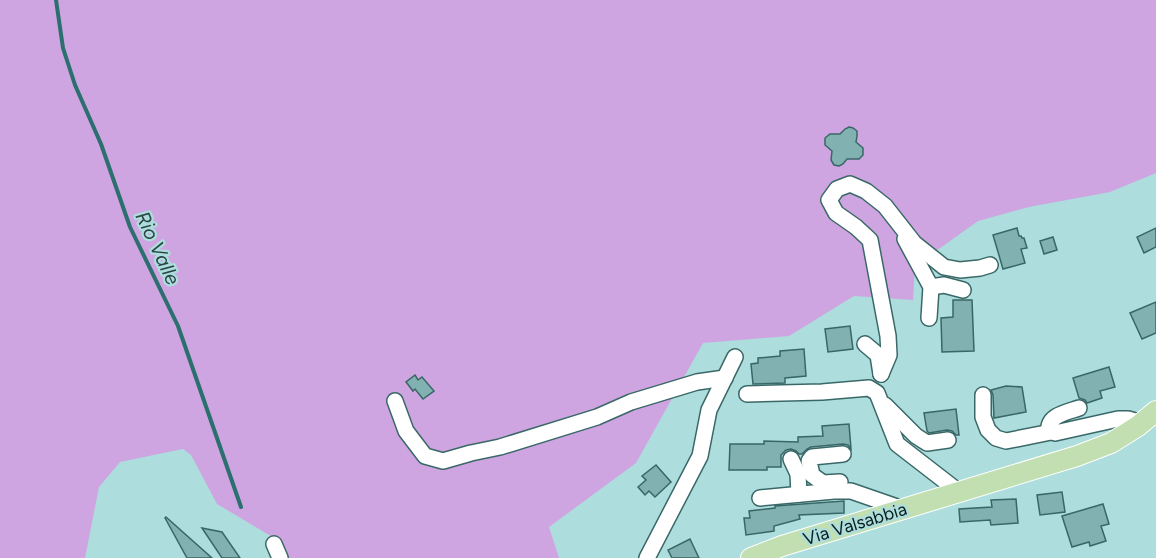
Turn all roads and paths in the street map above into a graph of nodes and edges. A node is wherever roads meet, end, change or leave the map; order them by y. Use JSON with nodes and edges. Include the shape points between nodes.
{"nodes":[{"id":1,"x":902,"y":228,"type":"junction"},
{"id":2,"x":985,"y":267,"type":"dead end"},
{"id":3,"x":931,"y":287,"type":"junction"},
{"id":4,"x":963,"y":290,"type":"dead end"},
{"id":5,"x":929,"y":318,"type":"dead end"},
{"id":6,"x":865,"y":344,"type":"dead end"},
{"id":7,"x":735,"y":357,"type":"dead end"},
{"id":8,"x":881,"y":374,"type":"junction"},
{"id":9,"x":725,"y":378,"type":"junction"},
{"id":10,"x":747,"y":394,"type":"dead end"},
{"id":11,"x":983,"y":395,"type":"dead end"},
{"id":12,"x":395,"y":401,"type":"dead end"},
{"id":13,"x":1077,"y":409,"type":"dead end"},
{"id":14,"x":886,"y":410,"type":"junction"},
{"id":15,"x":1149,"y":417,"type":"edge"},
{"id":16,"x":1052,"y":432,"type":"junction"},
{"id":17,"x":948,"y":440,"type":"dead end"},
{"id":18,"x":703,"y":441,"type":"junction"},
{"id":19,"x":843,"y":454,"type":"dead end"},
{"id":20,"x":791,"y":459,"type":"dead end"},
{"id":21,"x":851,"y":491,"type":"junction"},
{"id":22,"x":669,"y":492,"type":"dead end"},
{"id":23,"x":959,"y":492,"type":"junction"},
{"id":24,"x":807,"y":494,"type":"junction"},
{"id":25,"x":760,"y":498,"type":"dead end"},
{"id":26,"x":903,"y":509,"type":"junction"},
{"id":27,"x":647,"y":558,"type":"edge"},
{"id":28,"x":751,"y":558,"type":"edge"}],
"edges":[{"from":1,"to":2,"type":"street","via":[[944,267]]},
{"from":1,"to":3,"type":"street"},
{"from":1,"to":8,"type":"street","via":[[885,206],[850,184],[837,189],[829,200],[836,213],[870,240],[888,336],[889,355]]},
{"from":3,"to":4,"type":"street","via":[[944,285]]},
{"from":3,"to":5,"type":"street"},
{"from":6,"to":8,"type":"street","via":[[878,355]]},
{"from":7,"to":9,"type":"street"},
{"from":8,"to":14,"type":"street"},
{"from":9,"to":12,"type":"street","via":[[697,382],[597,417],[443,461],[425,456],[406,430]]},
{"from":9,"to":18,"type":"street","via":[[709,410]]},
{"from":10,"to":14,"type":"street","via":[[869,388],[877,393]]},
{"from":11,"to":16,"type":"street","name":"Via Valsabbia","via":[[983,417],[996,438],[1006,441]]},
{"from":13,"to":16,"type":"street","via":[[1051,420],[1048,428]]},
{"from":14,"to":17,"type":"street","via":[[927,443]]},
{"from":14,"to":23,"type":"street","via":[[897,444]]},
{"from":15,"to":16,"type":"street","name":"Via Valsabbia"},
{"from":15,"to":23,"type":"main road","name":"Via Valsabbia","via":[[1111,443]]},
{"from":18,"to":22,"type":"street"},
{"from":18,"to":27,"type":"street","via":[[700,456]]},
{"from":19,"to":21,"type":"street","via":[[812,457],[809,465],[812,475],[823,483],[838,482]]},
{"from":20,"to":24,"type":"street"},
{"from":21,"to":24,"type":"street"},
{"from":21,"to":26,"type":"street"},
{"from":23,"to":26,"type":"main road","name":"Via Valsabbia"},
{"from":24,"to":25,"type":"street"},
{"from":26,"to":28,"type":"main road","name":"Via Valsabbia"}]}
